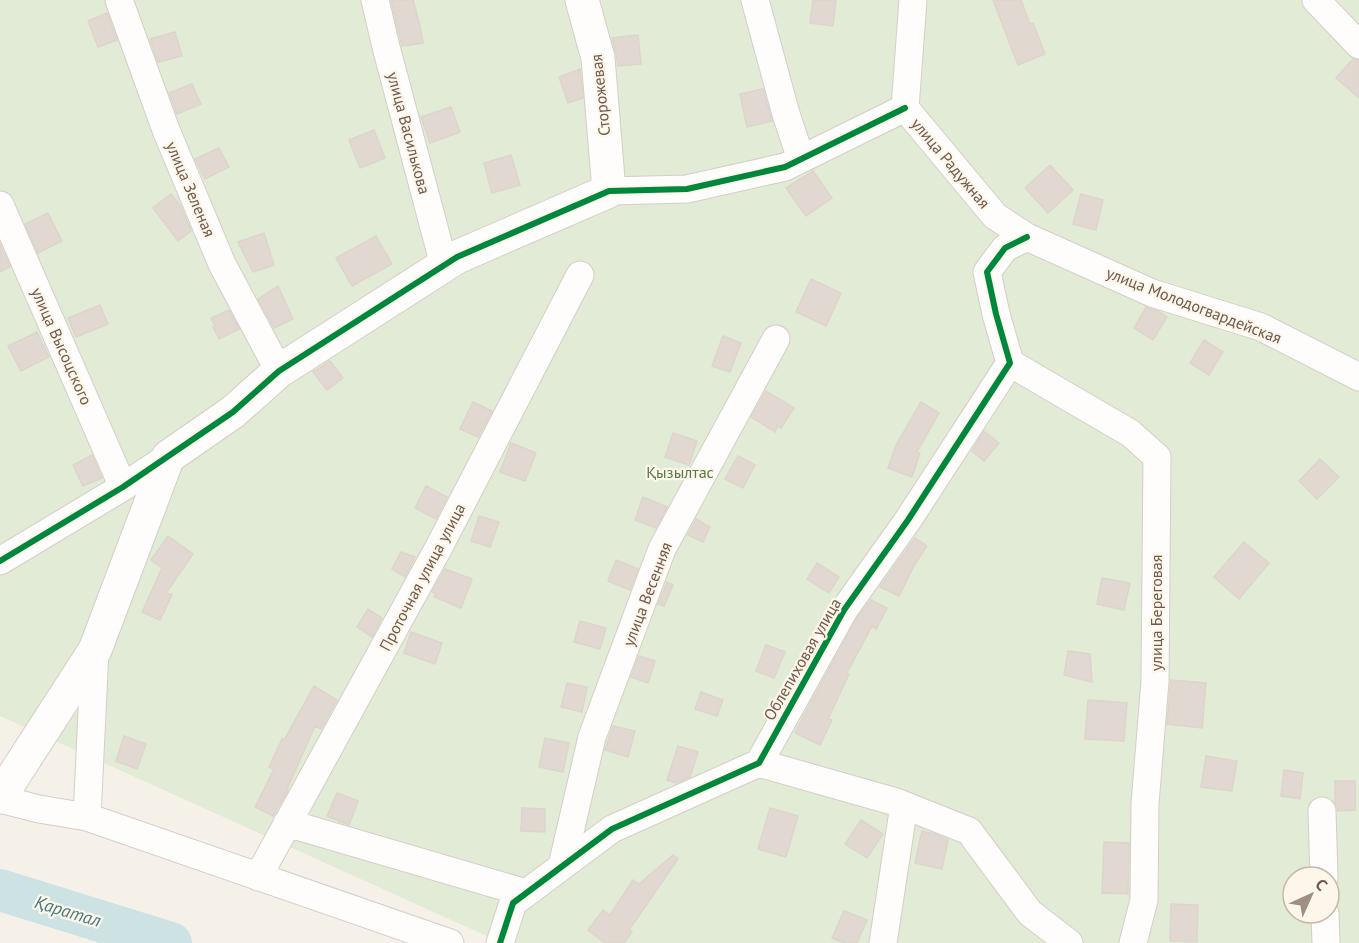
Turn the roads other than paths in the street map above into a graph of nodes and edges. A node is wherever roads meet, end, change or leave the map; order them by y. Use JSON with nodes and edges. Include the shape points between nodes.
{"nodes":[{"id":1,"x":119,"y":0,"type":"edge"},
{"id":2,"x":375,"y":0,"type":"edge"},
{"id":3,"x":582,"y":0,"type":"edge"},
{"id":4,"x":755,"y":0,"type":"edge"},
{"id":5,"x":913,"y":0,"type":"edge"},
{"id":6,"x":1316,"y":0,"type":"edge"},
{"id":7,"x":1359,"y":45,"type":"edge"},
{"id":8,"x":905,"y":108,"type":"junction"},
{"id":9,"x":801,"y":159,"type":"junction"},
{"id":10,"x":609,"y":191,"type":"junction"},
{"id":11,"x":0,"y":206,"type":"edge"},
{"id":12,"x":1027,"y":237,"type":"junction"},
{"id":13,"x":444,"y":265,"type":"junction"},
{"id":14,"x":580,"y":275,"type":"dead end"},
{"id":15,"x":776,"y":339,"type":"dead end"},
{"id":16,"x":1010,"y":363,"type":"junction"},
{"id":17,"x":279,"y":371,"type":"junction"},
{"id":18,"x":1359,"y":376,"type":"edge"},
{"id":19,"x":168,"y":457,"type":"junction"},
{"id":20,"x":123,"y":487,"type":"junction"},
{"id":21,"x":0,"y":561,"type":"edge"},
{"id":22,"x":95,"y":650,"type":"junction"},
{"id":23,"x":759,"y":763,"type":"junction"},
{"id":24,"x":0,"y":798,"type":"edge"},
{"id":25,"x":904,"y":805,"type":"junction"},
{"id":26,"x":1322,"y":811,"type":"dead end"},
{"id":27,"x":87,"y":817,"type":"junction"},
{"id":28,"x":287,"y":823,"type":"junction"},
{"id":29,"x":1324,"y":865,"type":"edge"},
{"id":30,"x":562,"y":866,"type":"junction"},
{"id":31,"x":258,"y":877,"type":"junction"},
{"id":32,"x":526,"y":893,"type":"junction"},
{"id":33,"x":1325,"y":925,"type":"edge"},
{"id":34,"x":450,"y":943,"type":"edge"},
{"id":35,"x":500,"y":943,"type":"edge"},
{"id":36,"x":883,"y":943,"type":"edge"},
{"id":37,"x":1069,"y":943,"type":"edge"},
{"id":38,"x":1132,"y":943,"type":"edge"},
{"id":39,"x":1326,"y":943,"type":"edge"}],
"edges":[{"from":1,"to":17,"type":"street","name":"улица Зеленая","via":[[166,130],[222,264]]},
{"from":2,"to":13,"type":"street","name":"улица Василькова"},
{"from":3,"to":10,"type":"street","name":"Сторожевая","via":[[598,58]]},
{"from":4,"to":9,"type":"street"},
{"from":5,"to":8,"type":"street","name":"улица Радужная"},
{"from":6,"to":7,"type":"street"},
{"from":8,"to":9,"type":"street"},
{"from":8,"to":12,"type":"street","name":"улица Радужная","via":[[995,216]]},
{"from":9,"to":10,"type":"street","via":[[785,167],[687,189]]},
{"from":10,"to":13,"type":"street"},
{"from":11,"to":20,"type":"street","name":"улица Высоцского"},
{"from":12,"to":16,"type":"street","via":[[1005,248],[987,272]]},
{"from":12,"to":18,"type":"street","name":"улица Молодогвардейская","via":[[1152,293],[1261,327]]},
{"from":13,"to":17,"type":"street"},
{"from":14,"to":28,"type":"street","name":"Проточная улица улица","via":[[439,548]]},
{"from":15,"to":30,"type":"street","name":"улица Весенняя","via":[[662,549],[592,737]]},
{"from":16,"to":23,"type":"street","name":"Облепиховая улица","via":[[844,610]]},
{"from":16,"to":38,"type":"street","name":"улица Береговая","via":[[1130,432],[1157,457],[1155,681],[1145,804],[1144,900]]},
{"from":17,"to":19,"type":"street","via":[[233,412]]},
{"from":19,"to":20,"type":"street"},
{"from":19,"to":22,"type":"street"},
{"from":20,"to":21,"type":"street"},
{"from":22,"to":24,"type":"street"},
{"from":22,"to":27,"type":"street"},
{"from":23,"to":25,"type":"street"},
{"from":23,"to":30,"type":"street","via":[[612,829]]},
{"from":24,"to":27,"type":"street"},
{"from":25,"to":36,"type":"street"},
{"from":25,"to":37,"type":"street","via":[[969,831],[1030,913]]},
{"from":26,"to":29,"type":"street"},
{"from":27,"to":31,"type":"street"},
{"from":28,"to":31,"type":"street","name":"Проточная улица улица"},
{"from":28,"to":32,"type":"street"},
{"from":30,"to":32,"type":"street"},
{"from":31,"to":34,"type":"street"},
{"from":32,"to":35,"type":"street","via":[[513,903]]},
{"from":33,"to":39,"type":"street"}]}
